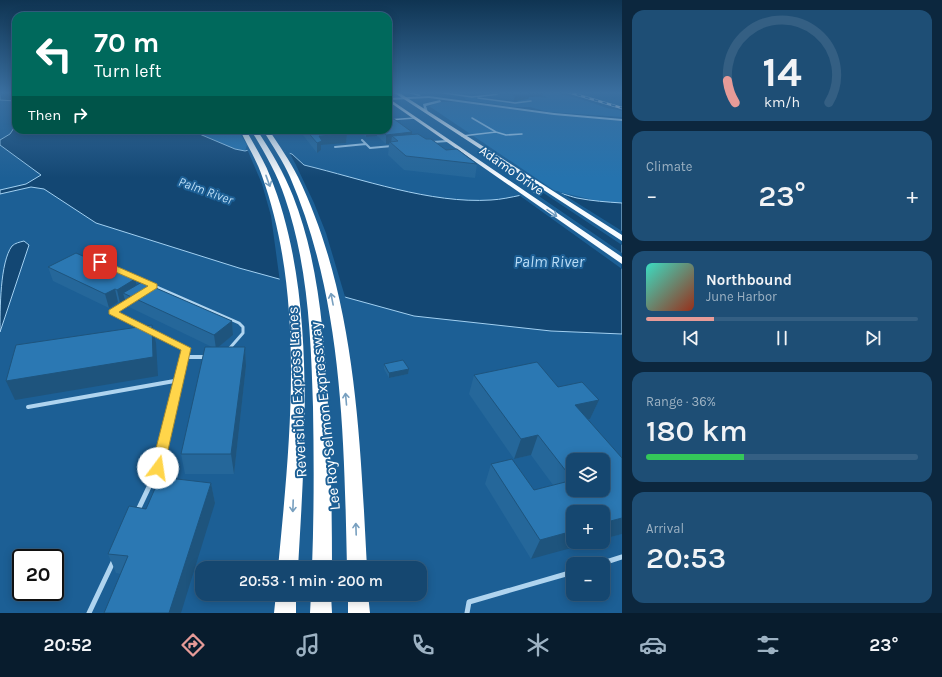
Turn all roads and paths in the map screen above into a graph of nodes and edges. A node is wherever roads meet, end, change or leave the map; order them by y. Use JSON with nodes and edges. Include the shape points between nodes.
{"nodes":[{"id":1,"x":419,"y":121,"type":"edge"},
{"id":2,"x":439,"y":121,"type":"edge"},
{"id":3,"x":476,"y":121,"type":"edge"},
{"id":4,"x":496,"y":132,"type":"junction"},
{"id":5,"x":246,"y":134,"type":"edge"},
{"id":6,"x":257,"y":134,"type":"edge"},
{"id":7,"x":269,"y":134,"type":"edge"},
{"id":8,"x":522,"y":134,"type":"dead end"},
{"id":9,"x":462,"y":136,"type":"junction"},
{"id":10,"x":362,"y":140,"type":"dead end"},
{"id":11,"x":448,"y":140,"type":"junction"},
{"id":12,"x":427,"y":142,"type":"edge"},
{"id":13,"x":366,"y":144,"type":"junction"},
{"id":14,"x":399,"y":145,"type":"edge"},
{"id":15,"x":335,"y":147,"type":"dead end"},
{"id":16,"x":622,"y":239,"type":"edge"},
{"id":17,"x":622,"y":261,"type":"edge"},
{"id":18,"x":100,"y":262,"type":"edge"},
{"id":19,"x":154,"y":286,"type":"junction"},
{"id":20,"x":148,"y":290,"type":"edge"},
{"id":21,"x":130,"y":301,"type":"edge"},
{"id":22,"x":148,"y":330,"type":"junction"},
{"id":23,"x":140,"y":331,"type":"edge"},
{"id":24,"x":225,"y":351,"type":"edge"},
{"id":25,"x":212,"y":356,"type":"edge"},
{"id":26,"x":185,"y":357,"type":"junction"},
{"id":27,"x":180,"y":380,"type":"junction"},
{"id":28,"x":28,"y":407,"type":"dead end"},
{"id":29,"x":135,"y":516,"type":"edge"},
{"id":30,"x":115,"y":558,"type":"edge"},
{"id":31,"x":622,"y":558,"type":"edge"},
{"id":32,"x":288,"y":561,"type":"edge"},
{"id":33,"x":322,"y":561,"type":"edge"},
{"id":34,"x":357,"y":561,"type":"edge"},
{"id":35,"x":610,"y":561,"type":"edge"},
{"id":36,"x":566,"y":574,"type":"edge"},
{"id":37,"x":286,"y":601,"type":"edge"},
{"id":38,"x":321,"y":601,"type":"edge"},
{"id":39,"x":358,"y":601,"type":"edge"},
{"id":40,"x":89,"y":613,"type":"edge"},
{"id":41,"x":285,"y":613,"type":"edge"},
{"id":42,"x":321,"y":613,"type":"edge"},
{"id":43,"x":359,"y":613,"type":"edge"},
{"id":44,"x":467,"y":613,"type":"edge"}],
"edges":[{"from":1,"to":11,"type":"main road","name":"Adamo Drive"},
{"from":2,"to":9,"type":"main road","name":"Adamo Drive"},
{"from":3,"to":4,"type":"lane"},
{"from":4,"to":8,"type":"lane","via":[[506,135]]},
{"from":4,"to":9,"type":"lane"},
{"from":5,"to":32,"type":"highway","name":"Lee Roy Selmon Expressway","one_way":true,"via":[[266,174],[275,202],[287,254],[294,323],[296,432]]},
{"from":6,"to":33,"type":"highway","name":"Reversible Express Lanes","via":[[270,155],[289,198],[302,243],[312,295],[320,386]]},
{"from":34,"to":7,"type":"highway","name":"Lee Roy Selmon Expressway","one_way":true,"via":[[350,441],[339,337],[326,271],[315,228],[298,182]]},
{"from":9,"to":16,"type":"main road","name":"Adamo Drive"},
{"from":10,"to":13,"type":"lane"},
{"from":11,"to":12,"type":"lane"},
{"from":11,"to":17,"type":"main road","name":"Adamo Drive","one_way":true},
{"from":13,"to":14,"type":"lane","via":[[370,148]]},
{"from":13,"to":15,"type":"lane"},
{"from":18,"to":19,"type":"lane"},
{"from":19,"to":20,"type":"lane"},
{"from":19,"to":24,"type":"lane","via":[[239,323],[243,327],[241,337]]},
{"from":21,"to":22,"type":"lane","via":[[112,312]]},
{"from":22,"to":23,"type":"lane"},
{"from":22,"to":26,"type":"lane","via":[[186,348]]},
{"from":25,"to":26,"type":"lane"},
{"from":26,"to":27,"type":"lane"},
{"from":27,"to":28,"type":"lane"},
{"from":27,"to":29,"type":"lane","via":[[158,468]]},
{"from":30,"to":40,"type":"lane"},
{"from":31,"to":35,"type":"lane"},
{"from":36,"to":44,"type":"lane","via":[[469,602]]},
{"from":37,"to":41,"type":"highway"},
{"from":38,"to":42,"type":"highway"},
{"from":39,"to":43,"type":"highway"}]}
